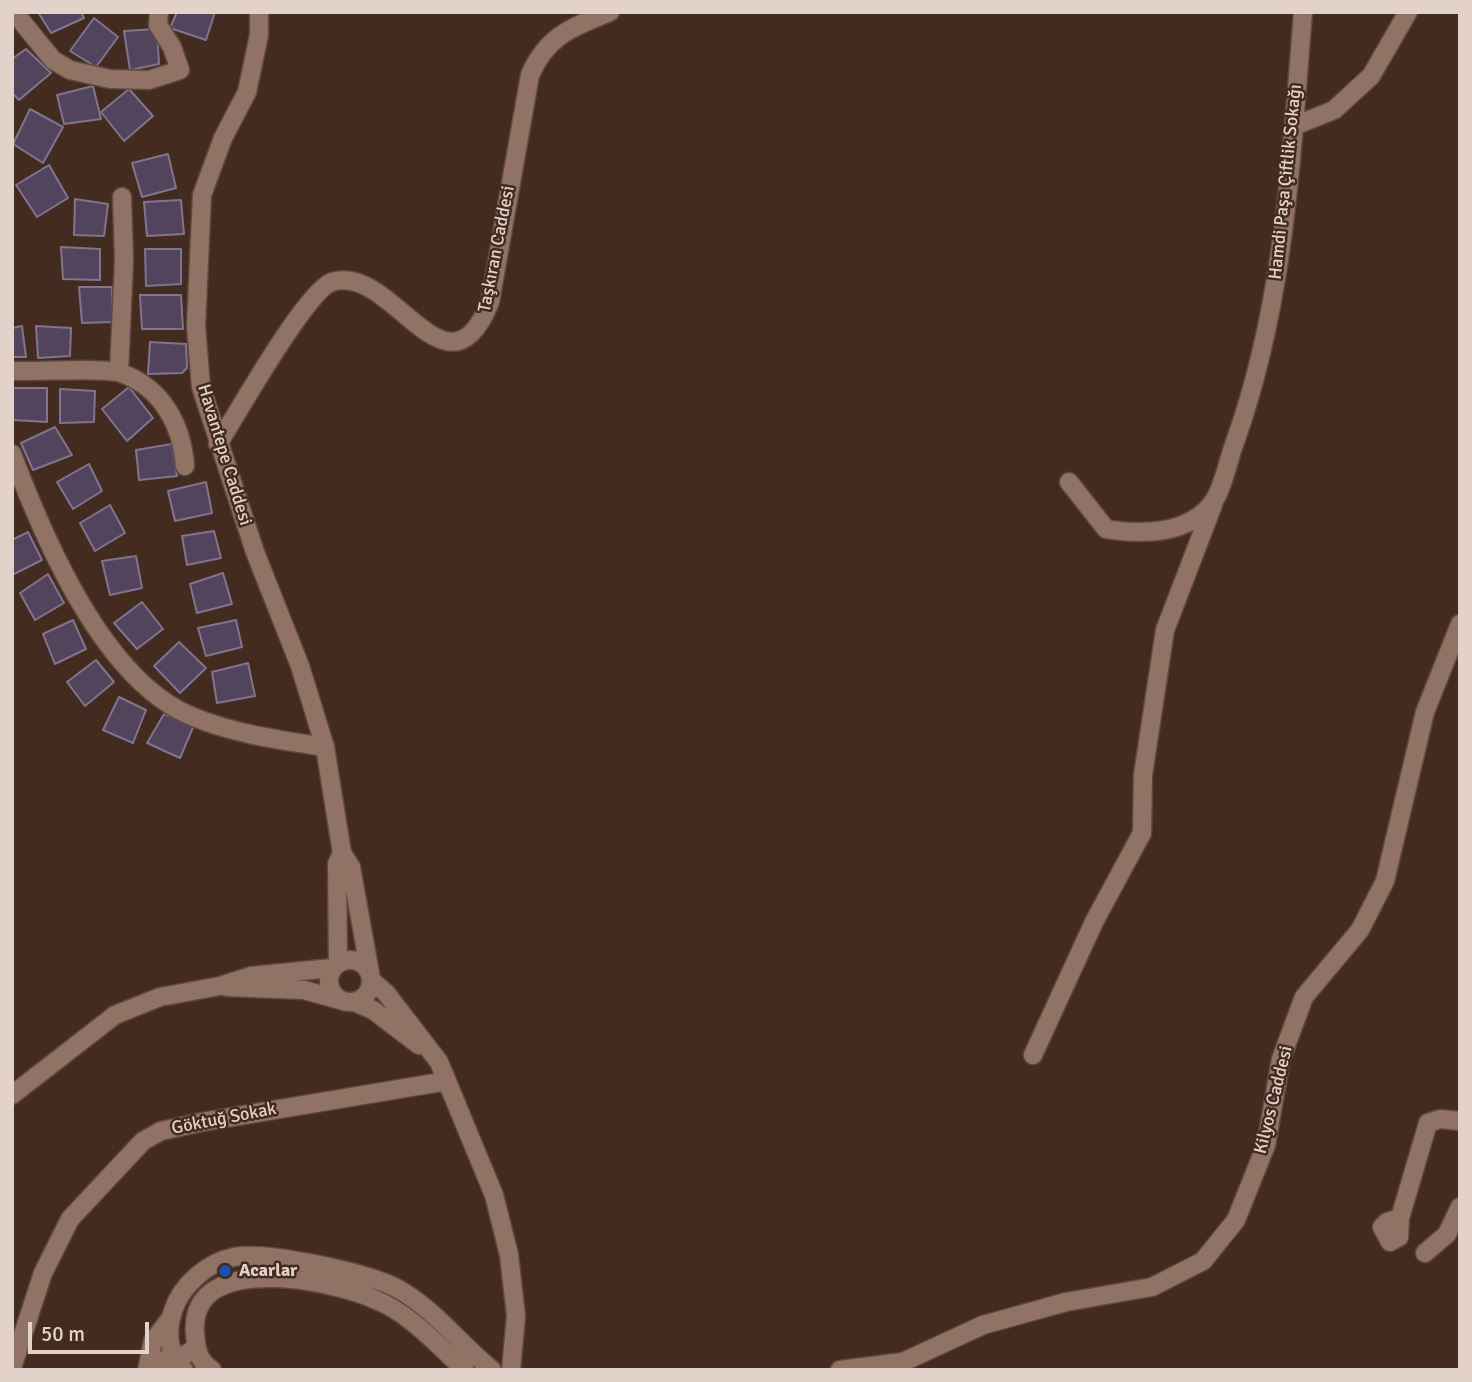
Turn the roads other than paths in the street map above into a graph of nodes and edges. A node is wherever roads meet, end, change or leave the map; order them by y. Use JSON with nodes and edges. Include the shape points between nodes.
{"nodes":[{"id":1,"x":13,"y":12,"type":"edge"},
{"id":2,"x":159,"y":12,"type":"edge"},
{"id":3,"x":259,"y":12,"type":"edge"},
{"id":4,"x":610,"y":12,"type":"edge"},
{"id":5,"x":1303,"y":12,"type":"edge"},
{"id":6,"x":1408,"y":12,"type":"edge"},
{"id":7,"x":1294,"y":126,"type":"junction"},
{"id":8,"x":122,"y":197,"type":"dead end"},
{"id":9,"x":12,"y":372,"type":"edge"},
{"id":10,"x":119,"y":372,"type":"junction"},
{"id":11,"x":219,"y":443,"type":"junction"},
{"id":12,"x":12,"y":454,"type":"edge"},
{"id":13,"x":185,"y":466,"type":"dead end"},
{"id":14,"x":1069,"y":482,"type":"dead end"},
{"id":15,"x":1214,"y":501,"type":"junction"},
{"id":16,"x":1460,"y":624,"type":"edge"},
{"id":17,"x":325,"y":747,"type":"junction"},
{"id":18,"x":342,"y":853,"type":"junction"},
{"id":19,"x":335,"y":965,"type":"junction"},
{"id":20,"x":371,"y":976,"type":"junction"},
{"id":21,"x":220,"y":986,"type":"junction"},
{"id":22,"x":347,"y":1001,"type":"junction"},
{"id":23,"x":429,"y":1049,"type":"junction"},
{"id":24,"x":1033,"y":1055,"type":"dead end"},
{"id":25,"x":447,"y":1081,"type":"junction"},
{"id":26,"x":12,"y":1095,"type":"edge"},
{"id":27,"x":1460,"y":1121,"type":"edge"},
{"id":28,"x":1460,"y":1207,"type":"edge"},
{"id":29,"x":1400,"y":1218,"type":"dead end"},
{"id":30,"x":1425,"y":1254,"type":"dead end"},
{"id":31,"x":189,"y":1359,"type":"edge"},
{"id":32,"x":12,"y":1368,"type":"edge"},
{"id":33,"x":147,"y":1370,"type":"edge"},
{"id":34,"x":159,"y":1370,"type":"edge"},
{"id":35,"x":465,"y":1370,"type":"edge"},
{"id":36,"x":492,"y":1370,"type":"edge"},
{"id":37,"x":511,"y":1370,"type":"edge"},
{"id":38,"x":840,"y":1370,"type":"edge"}],
"edges":[{"from":1,"to":2,"type":"street","via":[[53,60],[69,70],[110,79],[149,80],[180,70],[158,25]]},
{"from":3,"to":11,"type":"street","name":"Havantepe Caddesi","via":[[247,93],[223,138],[202,195],[196,326],[201,387]]},
{"from":4,"to":11,"type":"street","name":"Taşkıran Caddesi","via":[[572,27],[549,43],[534,66],[490,302],[482,321],[461,340],[448,343],[433,338],[375,290],[347,279],[329,283],[290,330]]},
{"from":5,"to":7,"type":"street","name":"Hamdi Paşa Çiftlik Sokağı"},
{"from":6,"to":7,"type":"street","via":[[1371,76],[1334,110]]},
{"from":7,"to":15,"type":"street","name":"Hamdi Paşa Çiftlik Sokağı","via":[[1283,244],[1256,382]]},
{"from":8,"to":10,"type":"street"},
{"from":9,"to":10,"type":"street"},
{"from":10,"to":13,"type":"street","via":[[140,382],[169,408],[183,440]]},
{"from":11,"to":17,"type":"street","name":"Havantepe Caddesi"},
{"from":12,"to":17,"type":"street","via":[[36,519],[86,614],[148,691],[189,716],[242,733]]},
{"from":14,"to":15,"type":"street","via":[[1106,529],[1128,533],[1167,531]]},
{"from":15,"to":24,"type":"street","name":"Hamdi Paşa Çiftlik Sokağı","via":[[1165,630],[1143,775],[1142,833],[1094,922]]},
{"from":16,"to":38,"type":"street","name":"Kilyos Caddesi","via":[[1425,712],[1385,881],[1360,930],[1304,997],[1281,1059],[1266,1145],[1236,1220],[1203,1261],[1152,1287],[983,1325],[903,1362]]},
{"from":17,"to":18,"type":"street","name":"Havantepe Caddesi"},
{"from":18,"to":19,"type":"street","name":"Havantepe Caddesi","via":[[337,864]]},
{"from":18,"to":20,"type":"street","name":"Havantepe Caddesi","via":[[351,867]]},
{"from":19,"to":20,"type":"street","via":[[352,959],[366,966]]},
{"from":19,"to":21,"type":"street","via":[[251,976]]},
{"from":19,"to":22,"type":"street","via":[[329,975],[330,989]]},
{"from":20,"to":22,"type":"street","via":[[367,994]]},
{"from":20,"to":23,"type":"street"},
{"from":21,"to":22,"type":"street","via":[[304,990]]},
{"from":21,"to":26,"type":"street","via":[[160,997],[115,1015]]},
{"from":22,"to":23,"type":"street","via":[[373,1010]]},
{"from":23,"to":25,"type":"street"},
{"from":25,"to":32,"type":"street","name":"Göktuğ Sokak","via":[[202,1122],[161,1131],[143,1141],[70,1219],[43,1273]]},
{"from":25,"to":37,"type":"street","via":[[494,1195],[509,1255],[516,1316]]},
{"from":27,"to":29,"type":"street","via":[[1428,1123]]},
{"from":28,"to":30,"type":"street","via":[[1447,1234]]},
{"from":31,"to":33,"type":"street"},
{"from":31,"to":34,"type":"street","via":[[167,1358]]},
{"from":31,"to":35,"type":"street","via":[[201,1306],[213,1292],[252,1277],[311,1281],[378,1300],[408,1318]]},
{"from":31,"to":36,"type":"street","via":[[170,1319],[198,1274],[234,1257],[286,1260],[362,1275],[398,1289],[431,1311]]}]}
